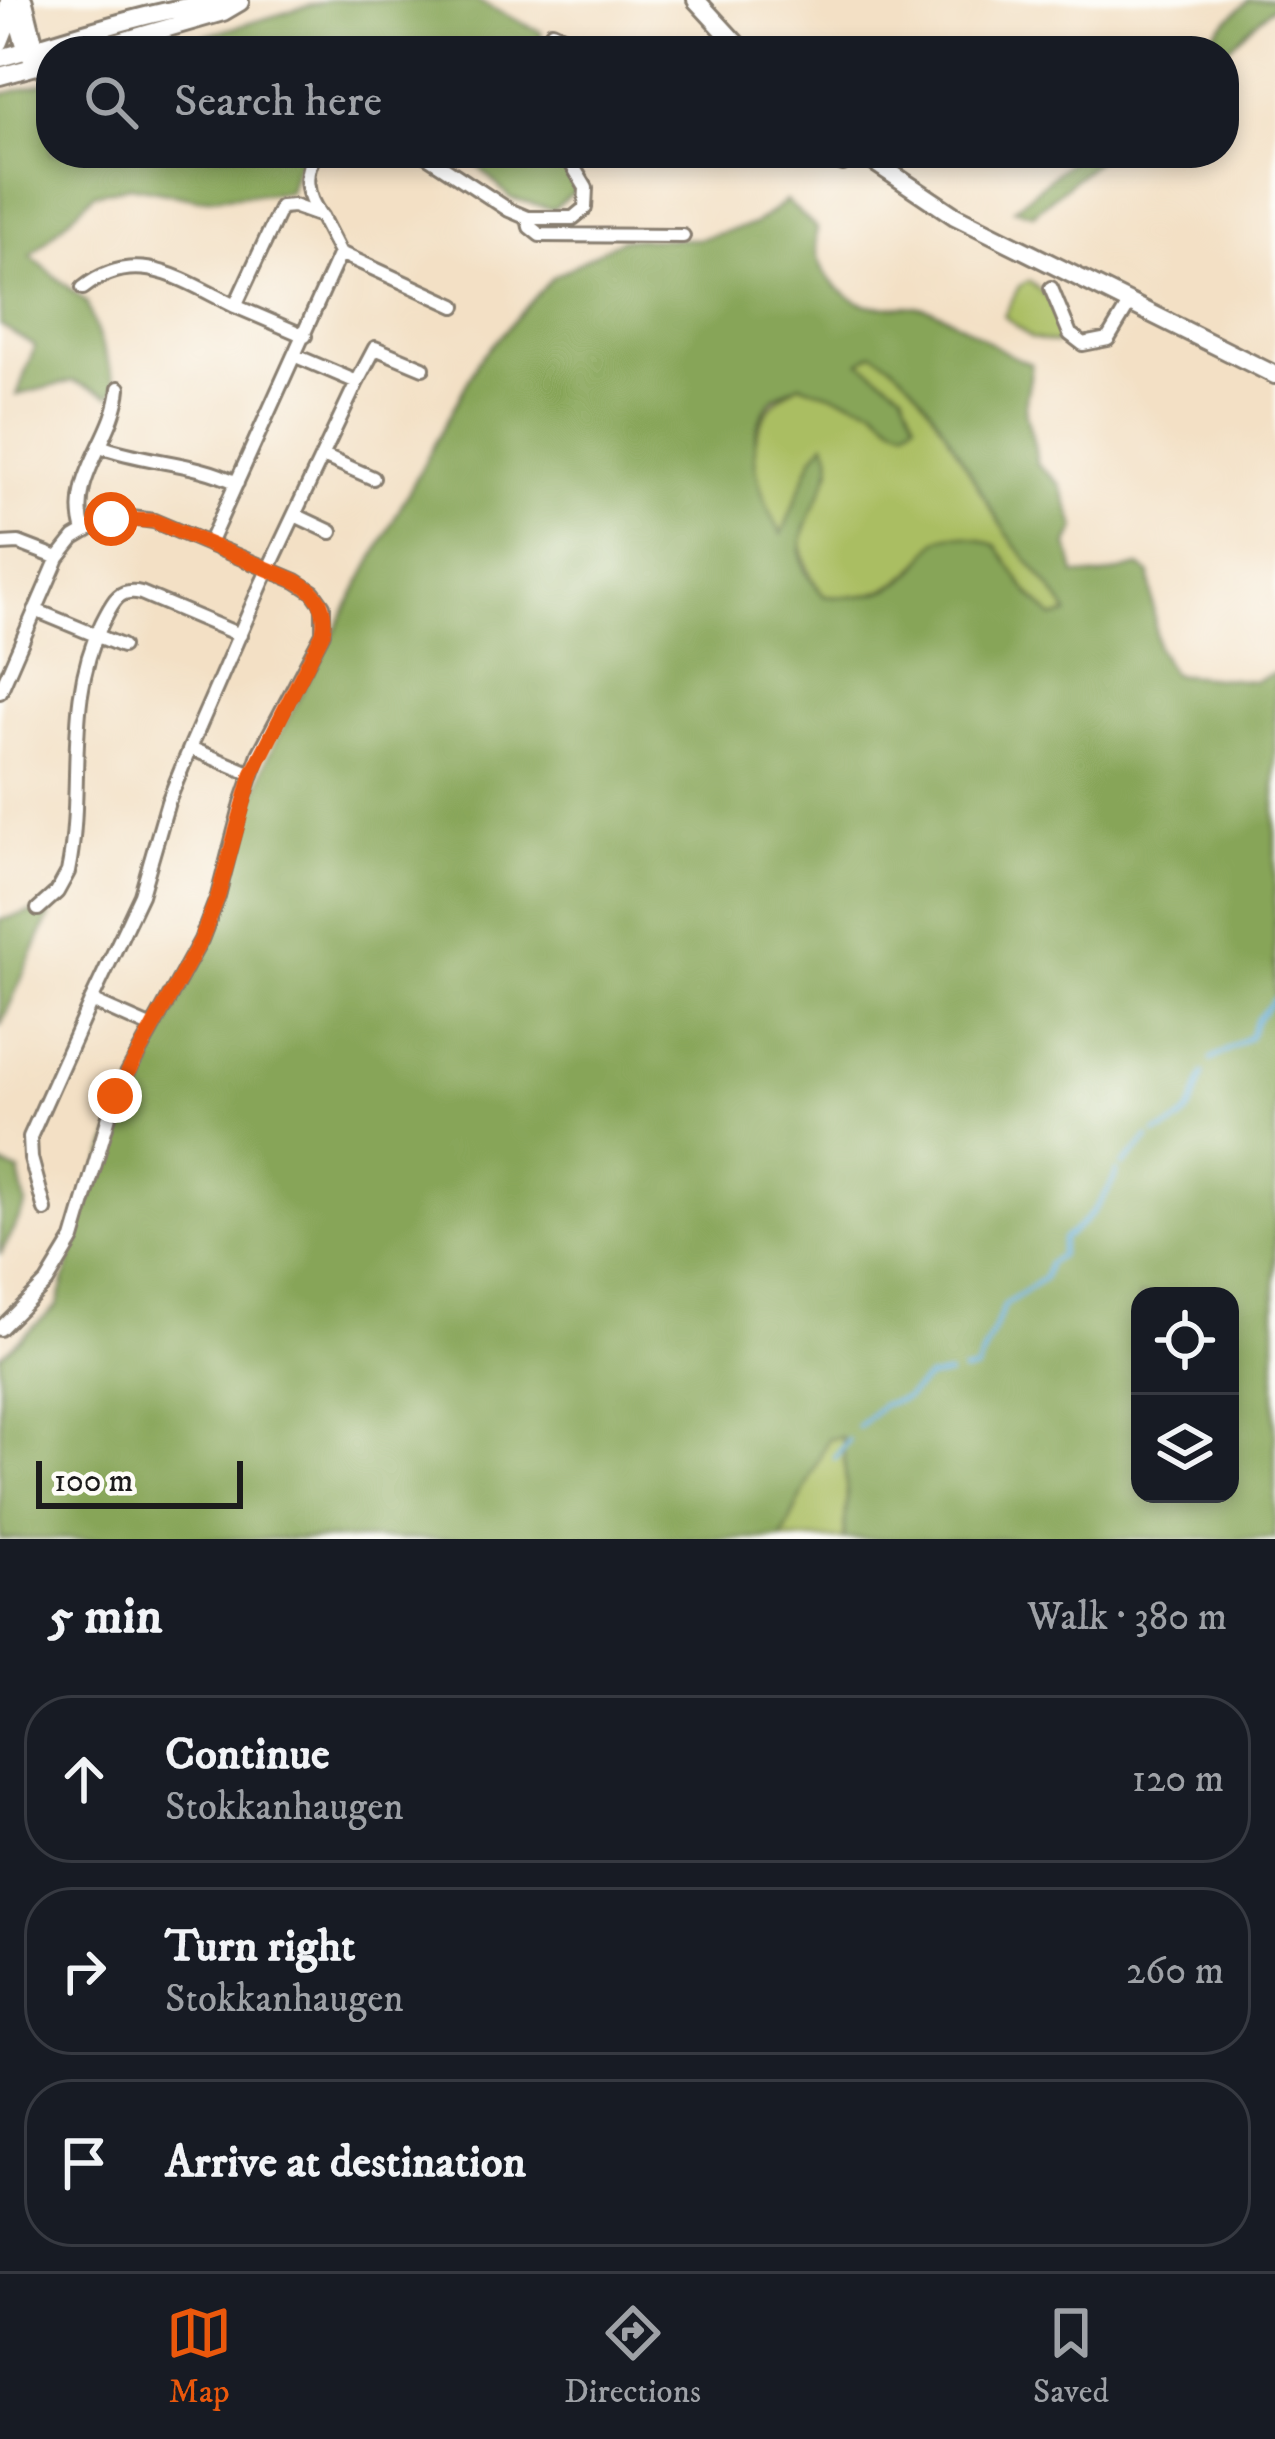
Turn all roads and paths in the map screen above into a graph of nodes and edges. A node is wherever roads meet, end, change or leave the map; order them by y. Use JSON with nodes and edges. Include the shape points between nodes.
{"nodes":[{"id":1,"x":10,"y":0,"type":"edge"},
{"id":2,"x":24,"y":0,"type":"edge"},
{"id":3,"x":696,"y":0,"type":"edge"},
{"id":4,"x":242,"y":1,"type":"edge"},
{"id":5,"x":95,"y":36,"type":"edge"},
{"id":6,"x":140,"y":36,"type":"edge"},
{"id":7,"x":728,"y":36,"type":"edge"},
{"id":8,"x":0,"y":43,"type":"edge"},
{"id":9,"x":36,"y":48,"type":"edge"},
{"id":10,"x":36,"y":52,"type":"edge"},
{"id":11,"x":36,"y":56,"type":"edge"},
{"id":12,"x":36,"y":57,"type":"edge"},
{"id":13,"x":0,"y":58,"type":"edge"},
{"id":14,"x":0,"y":76,"type":"edge"},
{"id":15,"x":309,"y":168,"type":"edge"},
{"id":16,"x":444,"y":168,"type":"edge"},
{"id":17,"x":574,"y":168,"type":"edge"},
{"id":18,"x":883,"y":168,"type":"edge"},
{"id":19,"x":321,"y":216,"type":"junction"},
{"id":20,"x":528,"y":218,"type":"junction"},
{"id":21,"x":683,"y":236,"type":"dead end"},
{"id":22,"x":340,"y":253,"type":"junction"},
{"id":23,"x":83,"y":288,"type":"dead end"},
{"id":24,"x":1052,"y":288,"type":"dead end"},
{"id":25,"x":1129,"y":304,"type":"junction"},
{"id":26,"x":235,"y":306,"type":"junction"},
{"id":27,"x":455,"y":306,"type":"dead end"},
{"id":28,"x":305,"y":336,"type":"junction"},
{"id":29,"x":296,"y":356,"type":"junction"},
{"id":30,"x":423,"y":368,"type":"dead end"},
{"id":31,"x":1275,"y":375,"type":"edge"},
{"id":32,"x":357,"y":382,"type":"junction"},
{"id":33,"x":119,"y":388,"type":"dead end"},
{"id":34,"x":100,"y":446,"type":"junction"},
{"id":35,"x":323,"y":456,"type":"junction"},
{"id":36,"x":373,"y":478,"type":"dead end"},
{"id":37,"x":237,"y":483,"type":"junction"},
{"id":38,"x":296,"y":515,"type":"junction"},
{"id":39,"x":84,"y":531,"type":"junction"},
{"id":40,"x":331,"y":532,"type":"dead end"},
{"id":41,"x":0,"y":544,"type":"edge"},
{"id":42,"x":208,"y":544,"type":"junction"},
{"id":43,"x":58,"y":558,"type":"junction"},
{"id":44,"x":268,"y":569,"type":"junction"},
{"id":45,"x":35,"y":610,"type":"junction"},
{"id":46,"x":240,"y":635,"type":"junction"},
{"id":47,"x":95,"y":637,"type":"junction"},
{"id":48,"x":122,"y":646,"type":"dead end"},
{"id":49,"x":0,"y":692,"type":"edge"},
{"id":50,"x":190,"y":748,"type":"junction"},
{"id":51,"x":252,"y":774,"type":"junction"},
{"id":52,"x":38,"y":909,"type":"dead end"},
{"id":53,"x":91,"y":1001,"type":"junction"},
{"id":54,"x":152,"y":1028,"type":"junction"},
{"id":55,"x":45,"y":1210,"type":"dead end"},
{"id":56,"x":0,"y":1329,"type":"edge"}],
"edges":[{"from":1,"to":8,"type":"street"},
{"from":1,"to":10,"type":"street"},
{"from":2,"to":9,"type":"street"},
{"from":3,"to":7,"type":"main road"},
{"from":4,"to":5,"type":"main road","via":[[154,15]]},
{"from":4,"to":6,"type":"main road"},
{"from":11,"to":13,"type":"main road"},
{"from":12,"to":14,"type":"main road"},
{"from":15,"to":19,"type":"street"},
{"from":16,"to":20,"type":"street"},
{"from":17,"to":20,"type":"street","via":[[586,188],[585,208],[574,218]]},
{"from":18,"to":25,"type":"main road","via":[[955,216]]},
{"from":19,"to":22,"type":"street"},
{"from":19,"to":26,"type":"street","via":[[293,206],[278,211]]},
{"from":20,"to":21,"type":"street","via":[[534,232],[548,237]]},
{"from":22,"to":27,"type":"street"},
{"from":22,"to":28,"type":"street"},
{"from":23,"to":26,"type":"street","via":[[107,272],[140,266]]},
{"from":24,"to":25,"type":"street","via":[[1070,334],[1083,344],[1108,339]]},
{"from":25,"to":31,"type":"main road"},
{"from":26,"to":28,"type":"street"},
{"from":28,"to":29,"type":"street"},
{"from":29,"to":32,"type":"street"},
{"from":29,"to":37,"type":"street"},
{"from":30,"to":32,"type":"street","via":[[375,348]]},
{"from":32,"to":35,"type":"street"},
{"from":33,"to":34,"type":"street"},
{"from":34,"to":37,"type":"street"},
{"from":34,"to":39,"type":"street","via":[[80,491]]},
{"from":35,"to":36,"type":"street"},
{"from":35,"to":38,"type":"street"},
{"from":37,"to":42,"type":"street"},
{"from":38,"to":40,"type":"street"},
{"from":38,"to":44,"type":"street"},
{"from":39,"to":42,"type":"street","via":[[141,518]]},
{"from":39,"to":43,"type":"street"},
{"from":41,"to":43,"type":"street"},
{"from":42,"to":44,"type":"street"},
{"from":43,"to":45,"type":"street"},
{"from":44,"to":46,"type":"street"},
{"from":44,"to":51,"type":"street","via":[[313,592],[325,623]]},
{"from":45,"to":47,"type":"street"},
{"from":45,"to":49,"type":"street"},
{"from":46,"to":47,"type":"street","via":[[130,591],[116,596]]},
{"from":46,"to":50,"type":"street"},
{"from":47,"to":48,"type":"street"},
{"from":47,"to":52,"type":"street","via":[[75,733],[68,872]]},
{"from":50,"to":51,"type":"street"},
{"from":50,"to":53,"type":"street","via":[[141,895]]},
{"from":51,"to":54,"type":"street","via":[[213,911]]},
{"from":53,"to":54,"type":"street"},
{"from":53,"to":55,"type":"street","via":[[30,1137]]},
{"from":54,"to":56,"type":"street","via":[[108,1113],[67,1252]]}]}
